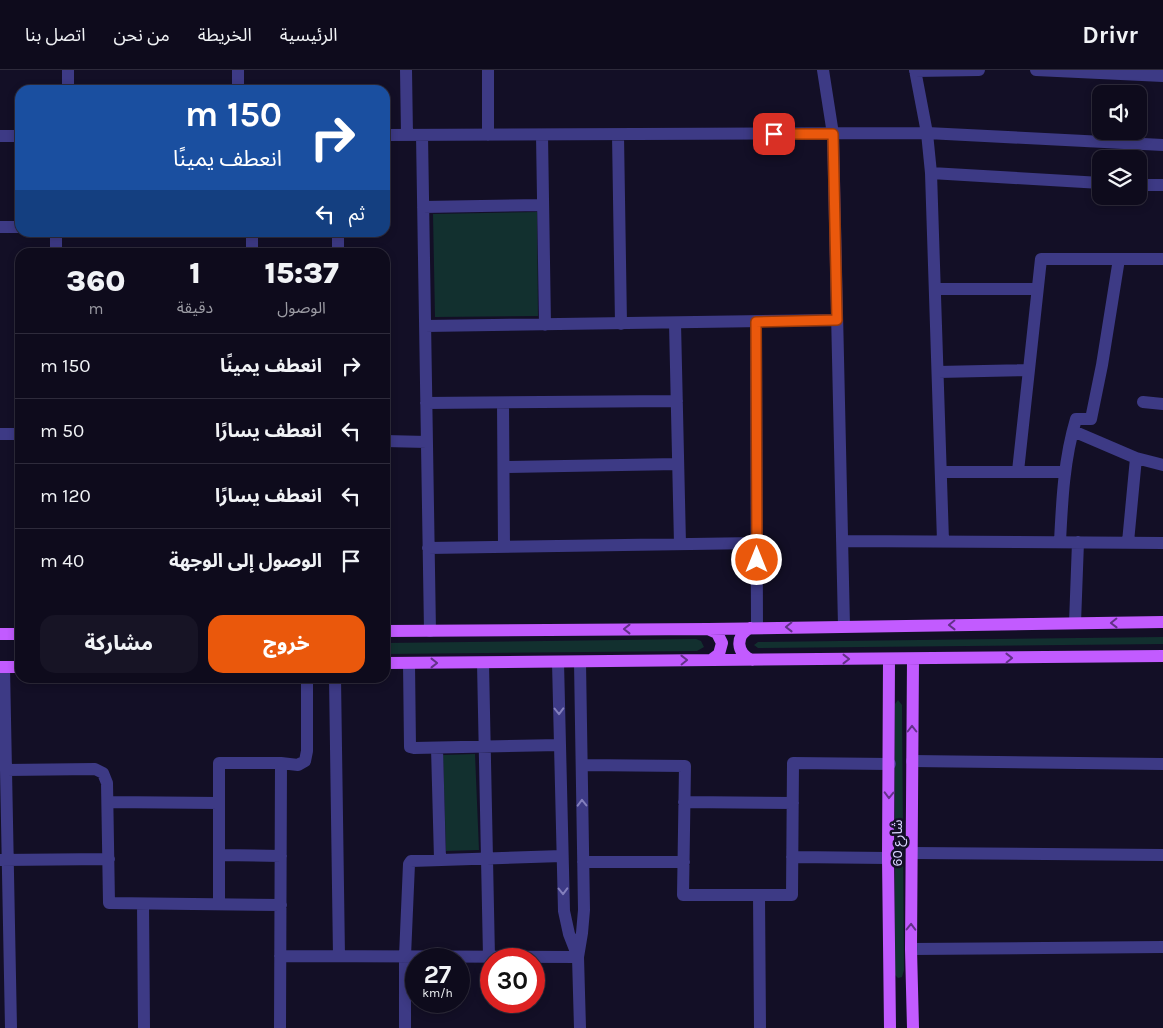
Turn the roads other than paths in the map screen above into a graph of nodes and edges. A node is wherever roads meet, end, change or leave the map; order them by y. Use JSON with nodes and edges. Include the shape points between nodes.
{"nodes":[{"id":1,"x":68,"y":70,"type":"edge"},
{"id":2,"x":238,"y":70,"type":"edge"},
{"id":3,"x":406,"y":70,"type":"edge"},
{"id":4,"x":488,"y":70,"type":"edge"},
{"id":5,"x":823,"y":70,"type":"edge"},
{"id":6,"x":915,"y":70,"type":"edge"},
{"id":7,"x":979,"y":70,"type":"edge"},
{"id":8,"x":1036,"y":70,"type":"edge"},
{"id":9,"x":1063,"y":71,"type":"edge"},
{"id":10,"x":1163,"y":76,"type":"edge"},
{"id":11,"x":68,"y":85,"type":"edge"},
{"id":12,"x":238,"y":85,"type":"edge"},
{"id":13,"x":927,"y":133,"type":"junction"},
{"id":14,"x":618,"y":134,"type":"junction"},
{"id":15,"x":833,"y":134,"type":"junction"},
{"id":16,"x":390,"y":135,"type":"edge"},
{"id":17,"x":407,"y":135,"type":"junction"},
{"id":18,"x":422,"y":135,"type":"junction"},
{"id":19,"x":488,"y":135,"type":"junction"},
{"id":20,"x":542,"y":135,"type":"junction"},
{"id":21,"x":0,"y":136,"type":"edge"},
{"id":22,"x":15,"y":136,"type":"edge"},
{"id":23,"x":1163,"y":145,"type":"edge"},
{"id":24,"x":930,"y":173,"type":"junction"},
{"id":25,"x":1092,"y":182,"type":"edge"},
{"id":26,"x":1147,"y":185,"type":"edge"},
{"id":27,"x":1163,"y":186,"type":"edge"},
{"id":28,"x":543,"y":206,"type":"junction"},
{"id":29,"x":423,"y":207,"type":"junction"},
{"id":30,"x":0,"y":227,"type":"edge"},
{"id":31,"x":15,"y":227,"type":"edge"},
{"id":32,"x":1119,"y":259,"type":"junction"},
{"id":33,"x":1163,"y":259,"type":"edge"},
{"id":34,"x":935,"y":289,"type":"junction"},
{"id":35,"x":1037,"y":289,"type":"junction"},
{"id":36,"x":837,"y":320,"type":"junction"},
{"id":37,"x":756,"y":322,"type":"junction"},
{"id":38,"x":675,"y":323,"type":"junction"},
{"id":39,"x":621,"y":324,"type":"junction"},
{"id":40,"x":545,"y":325,"type":"junction"},
{"id":41,"x":425,"y":326,"type":"junction"},
{"id":42,"x":1029,"y":370,"type":"junction"},
{"id":43,"x":938,"y":372,"type":"junction"},
{"id":44,"x":676,"y":401,"type":"junction"},
{"id":45,"x":504,"y":402,"type":"junction"},
{"id":46,"x":1143,"y":402,"type":"dead end"},
{"id":47,"x":426,"y":403,"type":"junction"},
{"id":48,"x":1163,"y":404,"type":"edge"},
{"id":49,"x":1072,"y":431,"type":"junction"},
{"id":50,"x":0,"y":434,"type":"edge"},
{"id":51,"x":15,"y":434,"type":"edge"},
{"id":52,"x":390,"y":441,"type":"edge"},
{"id":53,"x":427,"y":442,"type":"junction"},
{"id":54,"x":1136,"y":458,"type":"junction"},
{"id":55,"x":678,"y":464,"type":"junction"},
{"id":56,"x":1163,"y":465,"type":"edge"},
{"id":57,"x":504,"y":467,"type":"junction"},
{"id":58,"x":1018,"y":471,"type":"junction"},
{"id":59,"x":941,"y":472,"type":"junction"},
{"id":60,"x":1064,"y":472,"type":"junction"},
{"id":61,"x":842,"y":541,"type":"junction"},
{"id":62,"x":943,"y":541,"type":"junction"},
{"id":63,"x":1060,"y":542,"type":"junction"},
{"id":64,"x":1078,"y":542,"type":"junction"},
{"id":65,"x":1128,"y":542,"type":"junction"},
{"id":66,"x":1163,"y":542,"type":"edge"},
{"id":67,"x":757,"y":543,"type":"junction"},
{"id":68,"x":680,"y":544,"type":"junction"},
{"id":69,"x":504,"y":547,"type":"junction"},
{"id":70,"x":428,"y":548,"type":"junction"},
{"id":71,"x":1163,"y":622,"type":"edge"},
{"id":72,"x":1075,"y":623,"type":"junction"},
{"id":73,"x":844,"y":626,"type":"junction"},
{"id":74,"x":754,"y":628,"type":"junction"},
{"id":75,"x":708,"y":629,"type":"junction"},
{"id":76,"x":390,"y":631,"type":"edge"},
{"id":77,"x":430,"y":631,"type":"junction"},
{"id":78,"x":0,"y":634,"type":"edge"},
{"id":79,"x":15,"y":634,"type":"edge"},
{"id":80,"x":1163,"y":656,"type":"edge"},
{"id":81,"x":889,"y":659,"type":"junction"},
{"id":82,"x":913,"y":659,"type":"junction"},
{"id":83,"x":710,"y":660,"type":"junction"},
{"id":84,"x":752,"y":660,"type":"junction"},
{"id":85,"x":558,"y":662,"type":"junction"},
{"id":86,"x":580,"y":662,"type":"junction"},
{"id":87,"x":408,"y":663,"type":"junction"},
{"id":88,"x":483,"y":663,"type":"junction"},
{"id":89,"x":390,"y":664,"type":"edge"},
{"id":90,"x":2,"y":667,"type":"edge"},
{"id":91,"x":15,"y":667,"type":"edge"},
{"id":92,"x":307,"y":683,"type":"edge"},
{"id":93,"x":336,"y":683,"type":"edge"},
{"id":94,"x":889,"y":701,"type":"junction"},
{"id":95,"x":912,"y":702,"type":"junction"},
{"id":96,"x":560,"y":745,"type":"junction"},
{"id":97,"x":485,"y":746,"type":"junction"},
{"id":98,"x":437,"y":748,"type":"junction"},
{"id":99,"x":912,"y":761,"type":"junction"},
{"id":100,"x":281,"y":764,"type":"junction"},
{"id":101,"x":890,"y":764,"type":"junction"},
{"id":102,"x":1163,"y":764,"type":"edge"},
{"id":103,"x":582,"y":765,"type":"junction"},
{"id":104,"x":6,"y":770,"type":"junction"},
{"id":105,"x":108,"y":802,"type":"junction"},
{"id":106,"x":684,"y":802,"type":"junction"},
{"id":107,"x":219,"y":803,"type":"junction"},
{"id":108,"x":793,"y":803,"type":"junction"},
{"id":109,"x":562,"y":826,"type":"junction"},
{"id":110,"x":583,"y":826,"type":"junction"},
{"id":111,"x":912,"y":853,"type":"junction"},
{"id":112,"x":219,"y":855,"type":"junction"},
{"id":113,"x":1163,"y":855,"type":"edge"},
{"id":114,"x":281,"y":856,"type":"junction"},
{"id":115,"x":562,"y":856,"type":"junction"},
{"id":116,"x":792,"y":857,"type":"junction"},
{"id":117,"x":888,"y":858,"type":"junction"},
{"id":118,"x":109,"y":859,"type":"junction"},
{"id":119,"x":440,"y":859,"type":"junction"},
{"id":120,"x":487,"y":859,"type":"junction"},
{"id":121,"x":4,"y":860,"type":"edge"},
{"id":122,"x":583,"y":862,"type":"junction"},
{"id":123,"x":684,"y":862,"type":"junction"},
{"id":124,"x":758,"y":895,"type":"junction"},
{"id":125,"x":143,"y":904,"type":"junction"},
{"id":126,"x":219,"y":904,"type":"junction"},
{"id":127,"x":281,"y":905,"type":"junction"},
{"id":128,"x":1163,"y":947,"type":"edge"},
{"id":129,"x":405,"y":948,"type":"edge"},
{"id":130,"x":489,"y":948,"type":"edge"},
{"id":131,"x":911,"y":949,"type":"junction"},
{"id":132,"x":280,"y":956,"type":"junction"},
{"id":133,"x":339,"y":956,"type":"junction"},
{"id":134,"x":405,"y":956,"type":"edge"},
{"id":135,"x":545,"y":957,"type":"edge"},
{"id":136,"x":578,"y":957,"type":"junction"},
{"id":137,"x":890,"y":976,"type":"junction"},
{"id":138,"x":912,"y":976,"type":"junction"},
{"id":139,"x":913,"y":1009,"type":"junction"},
{"id":140,"x":890,"y":1010,"type":"junction"},
{"id":141,"x":405,"y":1013,"type":"edge"},
{"id":142,"x":11,"y":1028,"type":"edge"},
{"id":143,"x":144,"y":1028,"type":"edge"},
{"id":144,"x":280,"y":1028,"type":"edge"},
{"id":145,"x":405,"y":1028,"type":"edge"},
{"id":146,"x":580,"y":1028,"type":"edge"},
{"id":147,"x":760,"y":1028,"type":"edge"},
{"id":148,"x":890,"y":1028,"type":"edge"},
{"id":149,"x":913,"y":1028,"type":"edge"}],
"edges":[{"from":1,"to":11,"type":"street"},
{"from":2,"to":12,"type":"street"},
{"from":3,"to":17,"type":"street"},
{"from":4,"to":19,"type":"street"},
{"from":5,"to":15,"type":"street"},
{"from":6,"to":7,"type":"street"},
{"from":6,"to":13,"type":"street"},
{"from":8,"to":9,"type":"street"},
{"from":9,"to":10,"type":"street"},
{"from":13,"to":15,"type":"street"},
{"from":13,"to":23,"type":"street"},
{"from":13,"to":24,"type":"street"},
{"from":14,"to":15,"type":"street"},
{"from":14,"to":20,"type":"street"},
{"from":14,"to":39,"type":"street"},
{"from":15,"to":36,"type":"street"},
{"from":16,"to":17,"type":"street"},
{"from":17,"to":18,"type":"street"},
{"from":18,"to":19,"type":"street"},
{"from":18,"to":29,"type":"street"},
{"from":19,"to":20,"type":"street"},
{"from":20,"to":28,"type":"street"},
{"from":21,"to":22,"type":"street"},
{"from":24,"to":25,"type":"street"},
{"from":24,"to":34,"type":"street"},
{"from":26,"to":27,"type":"street"},
{"from":28,"to":29,"type":"street"},
{"from":28,"to":40,"type":"street"},
{"from":29,"to":41,"type":"street"},
{"from":30,"to":31,"type":"street"},
{"from":32,"to":33,"type":"street"},
{"from":32,"to":35,"type":"street","via":[[1040,259]]},
{"from":32,"to":49,"type":"street","via":[[1091,419],[1076,419]]},
{"from":34,"to":35,"type":"street"},
{"from":34,"to":43,"type":"street"},
{"from":35,"to":42,"type":"street"},
{"from":36,"to":37,"type":"street"},
{"from":36,"to":61,"type":"street"},
{"from":37,"to":38,"type":"street"},
{"from":37,"to":67,"type":"street"},
{"from":38,"to":39,"type":"street"},
{"from":38,"to":44,"type":"street"},
{"from":39,"to":40,"type":"street"},
{"from":40,"to":41,"type":"street"},
{"from":41,"to":47,"type":"street"},
{"from":42,"to":43,"type":"street"},
{"from":42,"to":58,"type":"street"},
{"from":43,"to":59,"type":"street"},
{"from":44,"to":45,"type":"street"},
{"from":44,"to":55,"type":"street"},
{"from":45,"to":47,"type":"street"},
{"from":45,"to":57,"type":"street"},
{"from":46,"to":48,"type":"street"},
{"from":47,"to":53,"type":"street"},
{"from":49,"to":54,"type":"street"},
{"from":49,"to":60,"type":"street"},
{"from":50,"to":51,"type":"street"},
{"from":52,"to":53,"type":"street"},
{"from":53,"to":70,"type":"street"},
{"from":54,"to":56,"type":"street"},
{"from":54,"to":65,"type":"street"},
{"from":55,"to":57,"type":"street"},
{"from":55,"to":68,"type":"street"},
{"from":57,"to":69,"type":"street"},
{"from":58,"to":59,"type":"street"},
{"from":58,"to":60,"type":"street"},
{"from":59,"to":62,"type":"street"},
{"from":60,"to":63,"type":"street"},
{"from":61,"to":62,"type":"street"},
{"from":61,"to":73,"type":"street"},
{"from":62,"to":63,"type":"street"},
{"from":63,"to":64,"type":"street"},
{"from":64,"to":65,"type":"street"},
{"from":64,"to":72,"type":"street"},
{"from":65,"to":66,"type":"street"},
{"from":67,"to":68,"type":"street"},
{"from":67,"to":74,"type":"street"},
{"from":68,"to":69,"type":"street"},
{"from":69,"to":70,"type":"street"},
{"from":70,"to":77,"type":"street"},
{"from":71,"to":72,"type":"main road","one_way":true},
{"from":72,"to":73,"type":"main road","one_way":true},
{"from":73,"to":74,"type":"main road","one_way":true},
{"from":74,"to":75,"type":"main road"},
{"from":74,"to":84,"type":"main road","via":[[743,633],[739,642],[744,655]]},
{"from":75,"to":77,"type":"main road","one_way":true},
{"from":75,"to":83,"type":"main road","via":[[717,633],[722,643],[719,654]]},
{"from":76,"to":77,"type":"main road"},
{"from":78,"to":79,"type":"main road"},
{"from":82,"to":80,"type":"main road","one_way":true},
{"from":81,"to":82,"type":"main road"},
{"from":84,"to":81,"type":"main road","one_way":true},
{"from":81,"to":94,"type":"main road","name":"شارع 60"},
{"from":82,"to":95,"type":"main road","name":"شارع 60"},
{"from":83,"to":84,"type":"main road"},
{"from":86,"to":83,"type":"main road","one_way":true},
{"from":85,"to":86,"type":"main road"},
{"from":85,"to":88,"type":"main road"},
{"from":85,"to":96,"type":"street","one_way":true},
{"from":86,"to":103,"type":"street"},
{"from":87,"to":88,"type":"main road","one_way":true},
{"from":87,"to":89,"type":"main road"},
{"from":87,"to":98,"type":"street","via":[[410,747]]},
{"from":88,"to":97,"type":"street"},
{"from":90,"to":91,"type":"main road"},
{"from":90,"to":104,"type":"street"},
{"from":92,"to":100,"type":"street","via":[[305,761],[298,765]]},
{"from":93,"to":133,"type":"street"},
{"from":94,"to":95,"type":"main road","via":[[901,696]]},
{"from":94,"to":101,"type":"main road","name":"شارع 60"},
{"from":99,"to":95,"type":"main road","name":"شارع 60","one_way":true},
{"from":96,"to":97,"type":"street"},
{"from":96,"to":109,"type":"street"},
{"from":97,"to":98,"type":"street"},
{"from":97,"to":120,"type":"street"},
{"from":98,"to":119,"type":"street"},
{"from":99,"to":102,"type":"street"},
{"from":99,"to":111,"type":"main road","name":"شارع 60"},
{"from":100,"to":107,"type":"street","via":[[219,763]]},
{"from":100,"to":114,"type":"street"},
{"from":101,"to":108,"type":"street","via":[[793,763]]},
{"from":101,"to":117,"type":"main road","name":"شارع 60","one_way":true},
{"from":103,"to":106,"type":"street","via":[[685,766]]},
{"from":110,"to":103,"type":"street","one_way":true},
{"from":104,"to":105,"type":"street","via":[[95,769],[103,774],[107,783]]},
{"from":104,"to":121,"type":"street"},
{"from":105,"to":107,"type":"street"},
{"from":105,"to":118,"type":"street"},
{"from":106,"to":108,"type":"street"},
{"from":106,"to":123,"type":"street"},
{"from":107,"to":112,"type":"street"},
{"from":108,"to":116,"type":"street"},
{"from":109,"to":110,"type":"street"},
{"from":109,"to":115,"type":"street"},
{"from":110,"to":122,"type":"street"},
{"from":111,"to":113,"type":"street"},
{"from":131,"to":111,"type":"main road","name":"شارع 60","one_way":true},
{"from":112,"to":114,"type":"street"},
{"from":112,"to":126,"type":"street"},
{"from":114,"to":127,"type":"street"},
{"from":115,"to":120,"type":"street"},
{"from":115,"to":136,"type":"street","one_way":true,"via":[[564,911]]},
{"from":116,"to":117,"type":"street"},
{"from":116,"to":124,"type":"street","via":[[792,895]]},
{"from":117,"to":137,"type":"main road","name":"شارع 60"},
{"from":118,"to":121,"type":"street"},
{"from":118,"to":125,"type":"street","via":[[109,903]]},
{"from":119,"to":120,"type":"street"},
{"from":119,"to":129,"type":"street","via":[[411,861],[409,864]]},
{"from":120,"to":130,"type":"street"},
{"from":121,"to":142,"type":"street"},
{"from":122,"to":123,"type":"street"},
{"from":122,"to":136,"type":"street","via":[[584,922]]},
{"from":123,"to":124,"type":"street","via":[[683,895]]},
{"from":124,"to":147,"type":"street"},
{"from":125,"to":126,"type":"street"},
{"from":125,"to":143,"type":"street"},
{"from":126,"to":127,"type":"street"},
{"from":127,"to":132,"type":"street"},
{"from":128,"to":131,"type":"street"},
{"from":131,"to":138,"type":"main road","name":"شارع 60"},
{"from":132,"to":133,"type":"street"},
{"from":132,"to":144,"type":"street"},
{"from":133,"to":134,"type":"street"},
{"from":135,"to":136,"type":"street"},
{"from":136,"to":146,"type":"street"},
{"from":137,"to":138,"type":"main road","via":[[899,979]]},
{"from":137,"to":140,"type":"main road","name":"شارع 60"},
{"from":138,"to":139,"type":"main road","name":"شارع 60"},
{"from":139,"to":140,"type":"main road","via":[[901,1006]]},
{"from":139,"to":149,"type":"main road","name":"شارع 60"},
{"from":140,"to":148,"type":"main road","name":"شارع 60"},
{"from":141,"to":145,"type":"street"}]}
